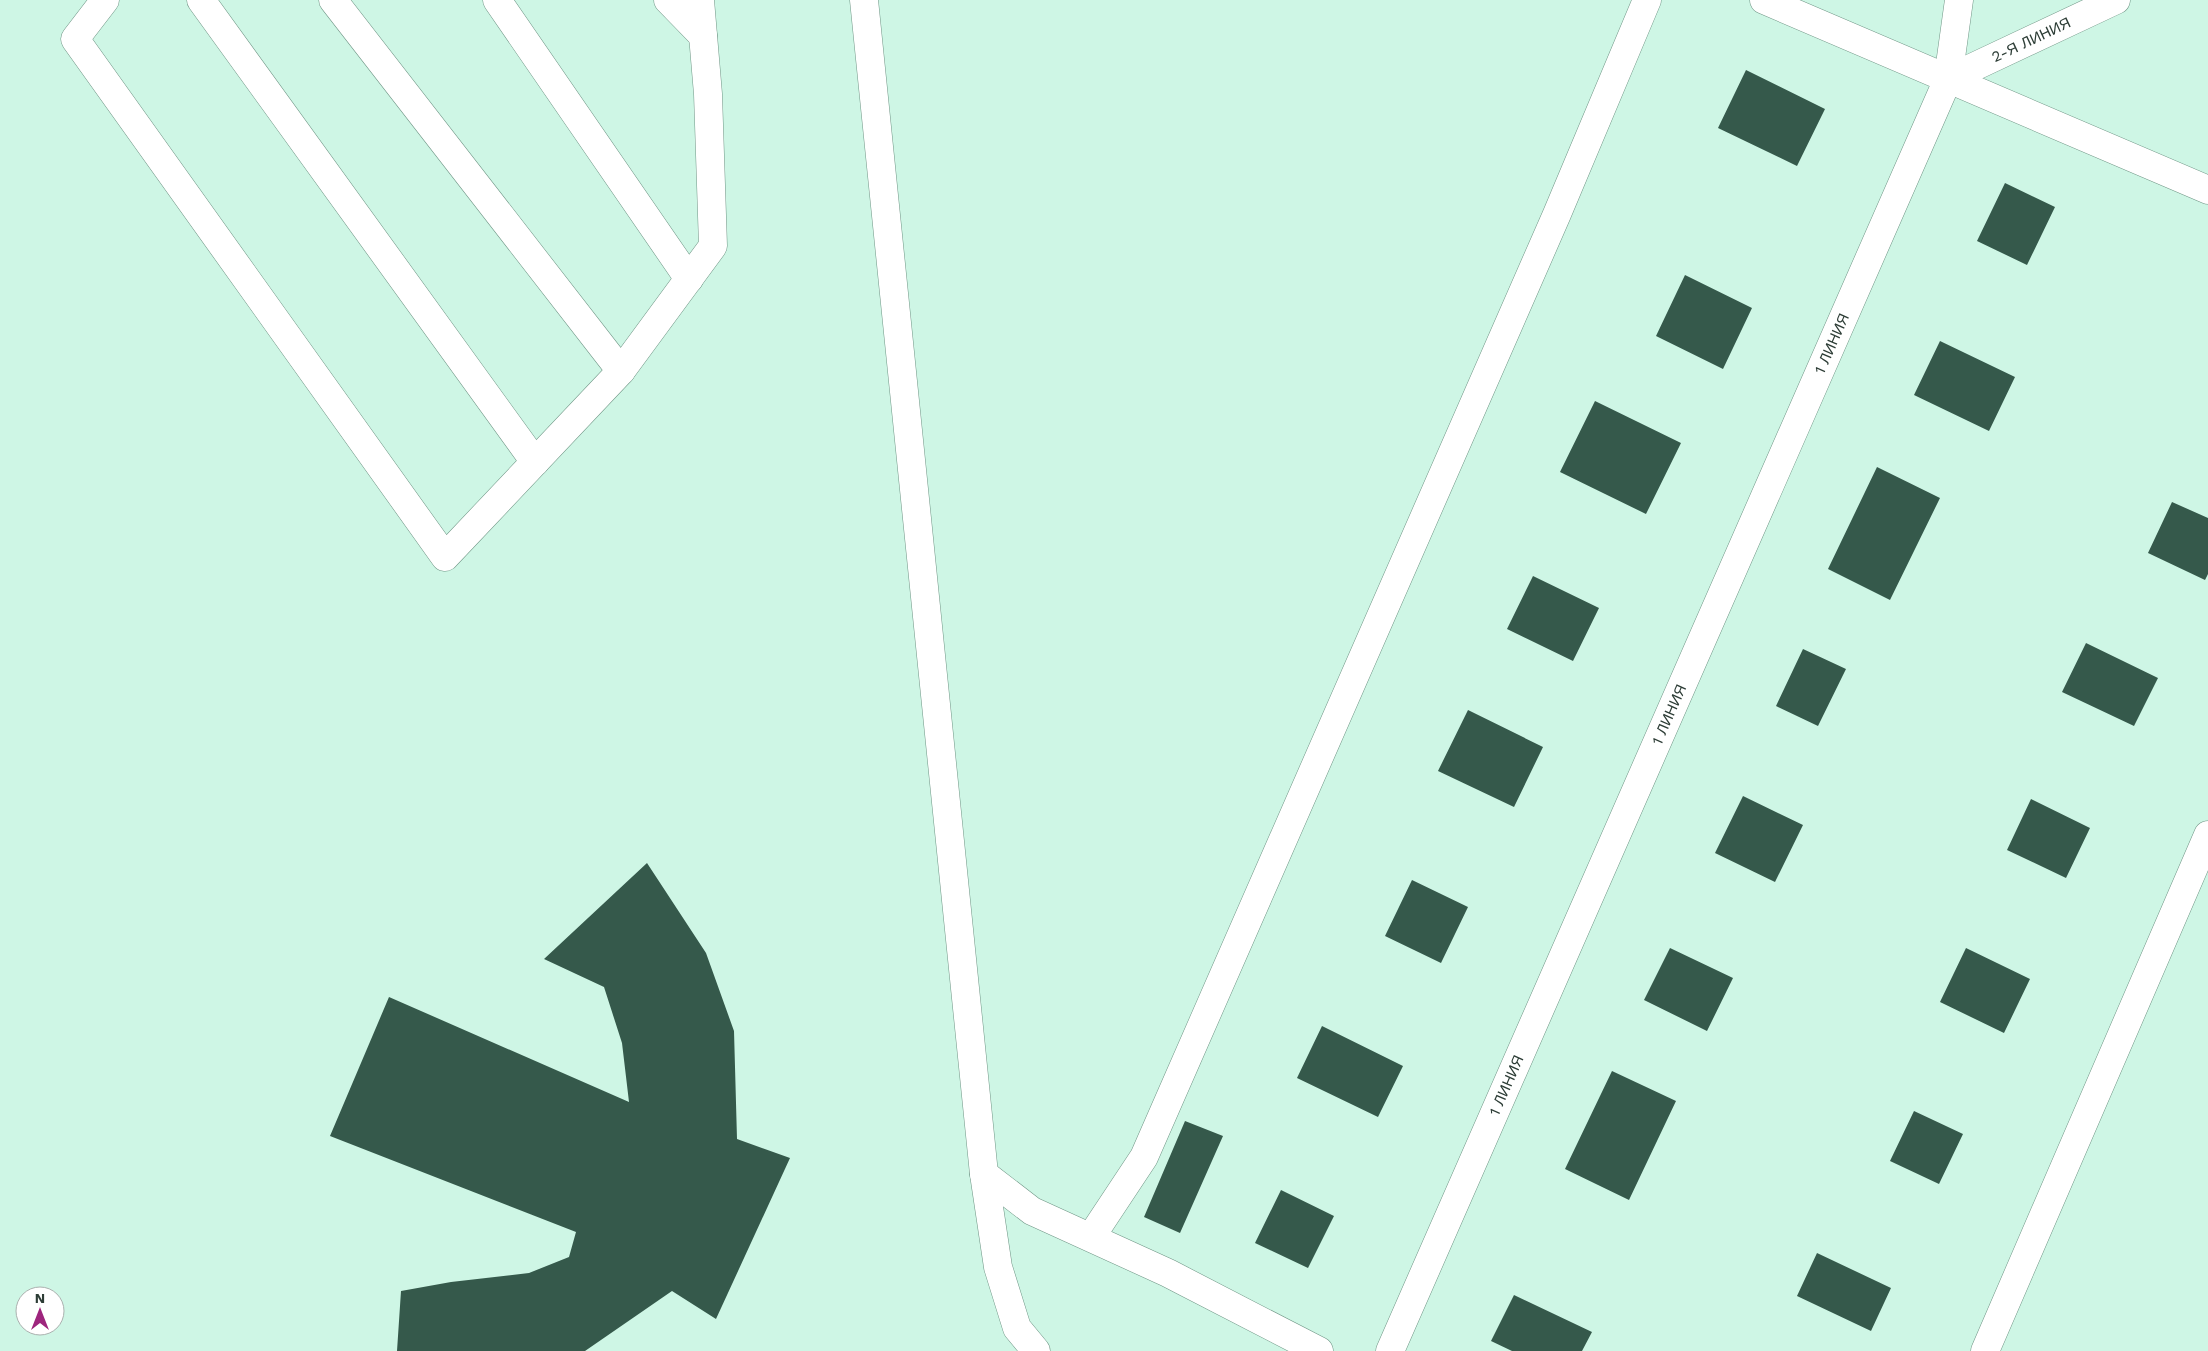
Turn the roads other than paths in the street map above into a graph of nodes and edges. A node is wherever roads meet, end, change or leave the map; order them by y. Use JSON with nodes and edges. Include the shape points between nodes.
{"nodes":[{"id":1,"x":104,"y":0,"type":"edge"},
{"id":2,"x":200,"y":0,"type":"edge"},
{"id":3,"x":333,"y":0,"type":"edge"},
{"id":4,"x":496,"y":0,"type":"edge"},
{"id":5,"x":668,"y":0,"type":"edge"},
{"id":6,"x":700,"y":0,"type":"edge"},
{"id":7,"x":864,"y":0,"type":"edge"},
{"id":8,"x":1647,"y":0,"type":"edge"},
{"id":9,"x":1764,"y":0,"type":"edge"},
{"id":10,"x":1959,"y":0,"type":"edge"},
{"id":11,"x":2116,"y":0,"type":"edge"},
{"id":12,"x":703,"y":36,"type":"junction"},
{"id":13,"x":1948,"y":79,"type":"junction"},
{"id":14,"x":2208,"y":190,"type":"edge"},
{"id":15,"x":689,"y":279,"type":"junction"},
{"id":16,"x":621,"y":371,"type":"junction"},
{"id":17,"x":535,"y":462,"type":"junction"},
{"id":18,"x":2208,"y":835,"type":"edge"},
{"id":19,"x":984,"y":1174,"type":"junction"},
{"id":20,"x":1091,"y":1237,"type":"junction"},
{"id":21,"x":1036,"y":1351,"type":"edge"},
{"id":22,"x":1319,"y":1351,"type":"edge"},
{"id":23,"x":1390,"y":1351,"type":"edge"},
{"id":24,"x":1985,"y":1351,"type":"edge"}],
"edges":[{"from":1,"to":17,"type":"street","via":[[75,39],[445,557]]},
{"from":2,"to":17,"type":"street"},
{"from":3,"to":16,"type":"street"},
{"from":4,"to":15,"type":"street"},
{"from":5,"to":12,"type":"street"},
{"from":6,"to":12,"type":"street"},
{"from":7,"to":19,"type":"street"},
{"from":8,"to":20,"type":"street","via":[[1557,214],[1144,1157]]},
{"from":9,"to":13,"type":"street"},
{"from":10,"to":13,"type":"street","name":"1 ЛИНИЯ"},
{"from":11,"to":13,"type":"street","name":"2-Я ЛИНИЯ"},
{"from":12,"to":15,"type":"street","via":[[713,246]]},
{"from":13,"to":14,"type":"street"},
{"from":13,"to":23,"type":"street","name":"1 ЛИНИЯ"},
{"from":15,"to":16,"type":"street"},
{"from":16,"to":17,"type":"street"},
{"from":18,"to":24,"type":"street"},
{"from":19,"to":20,"type":"street","via":[[1032,1210]]},
{"from":19,"to":21,"type":"street","via":[[998,1267],[1016,1328]]},
{"from":20,"to":22,"type":"street"}]}
